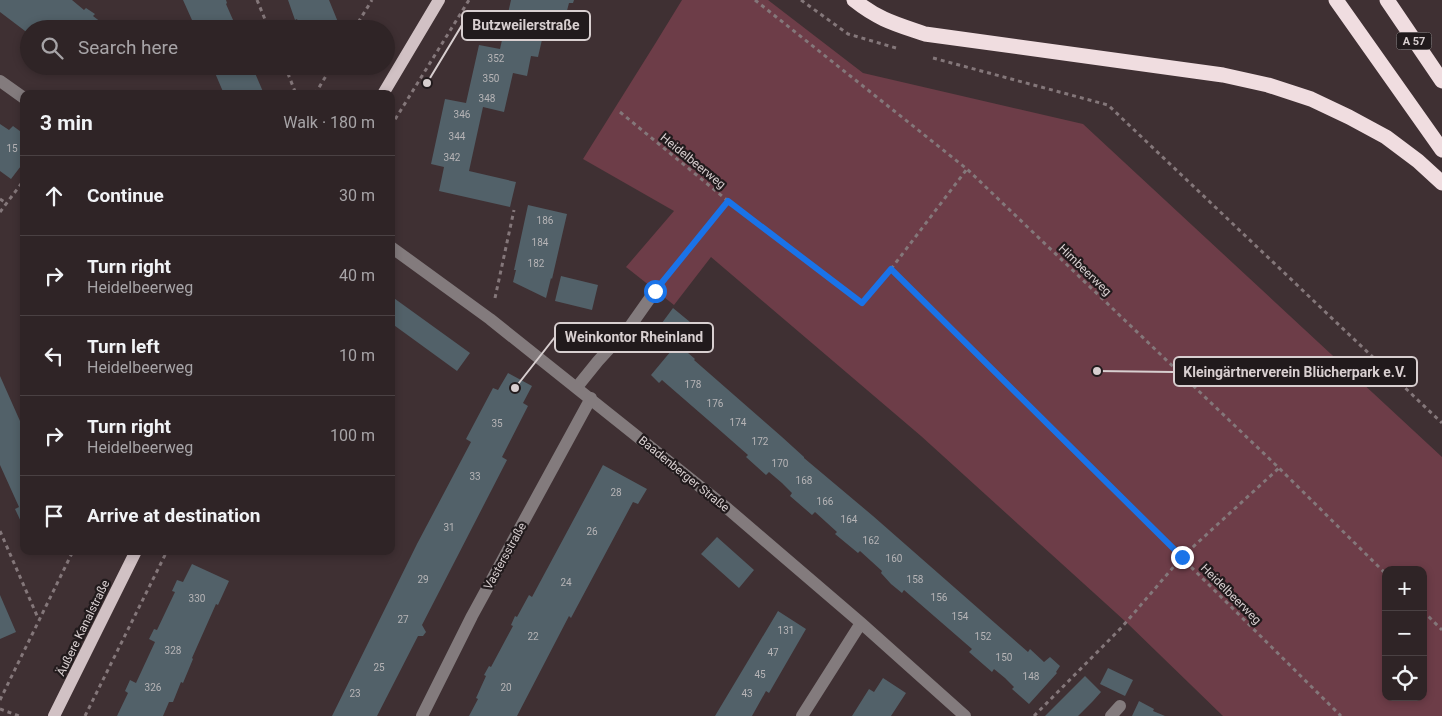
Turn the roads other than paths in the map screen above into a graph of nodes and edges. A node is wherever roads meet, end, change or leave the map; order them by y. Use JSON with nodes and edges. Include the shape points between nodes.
{"nodes":[{"id":1,"x":439,"y":0,"type":"edge"},
{"id":2,"x":854,"y":0,"type":"edge"},
{"id":3,"x":1336,"y":0,"type":"edge"},
{"id":4,"x":1386,"y":0,"type":"edge"},
{"id":5,"x":395,"y":74,"type":"edge"},
{"id":6,"x":394,"y":75,"type":"edge"},
{"id":7,"x":0,"y":81,"type":"edge"},
{"id":8,"x":1442,"y":81,"type":"edge"},
{"id":9,"x":385,"y":90,"type":"edge"},
{"id":10,"x":20,"y":95,"type":"edge"},
{"id":11,"x":1442,"y":150,"type":"edge"},
{"id":12,"x":1442,"y":183,"type":"edge"},
{"id":13,"x":395,"y":250,"type":"edge"},
{"id":14,"x":655,"y":291,"type":"road end"},
{"id":15,"x":577,"y":388,"type":"junction"},
{"id":16,"x":591,"y":398,"type":"junction"},
{"id":17,"x":134,"y":555,"type":"edge"},
{"id":18,"x":861,"y":623,"type":"junction"},
{"id":19,"x":1120,"y":706,"type":"dead end"},
{"id":20,"x":54,"y":716,"type":"edge"},
{"id":21,"x":422,"y":716,"type":"edge"},
{"id":22,"x":802,"y":716,"type":"edge"},
{"id":23,"x":965,"y":716,"type":"edge"},
{"id":24,"x":1111,"y":716,"type":"edge"}],
"edges":[{"from":1,"to":5,"type":"main road"},
{"from":2,"to":12,"type":"highway","via":[[889,22],[925,34],[1223,75],[1268,85],[1311,99],[1386,137]]},
{"from":3,"to":11,"type":"highway"},
{"from":4,"to":8,"type":"highway","number":"A 57"},
{"from":6,"to":9,"type":"main road"},
{"from":7,"to":10,"type":"street"},
{"from":13,"to":15,"type":"street","name":"Baadenberger Straße","via":[[490,318]]},
{"from":14,"to":15,"type":"street"},
{"from":15,"to":16,"type":"street","name":"Baadenberger Straße"},
{"from":16,"to":18,"type":"street","name":"Baadenberger Straße"},
{"from":16,"to":21,"type":"street","name":"Vastersstraße","via":[[472,616]]},
{"from":17,"to":20,"type":"main road","name":"Äußere Kanalstraße"},
{"from":18,"to":22,"type":"street"},
{"from":18,"to":23,"type":"street","name":"Baadenberger Straße"},
{"from":19,"to":24,"type":"street"}]}
